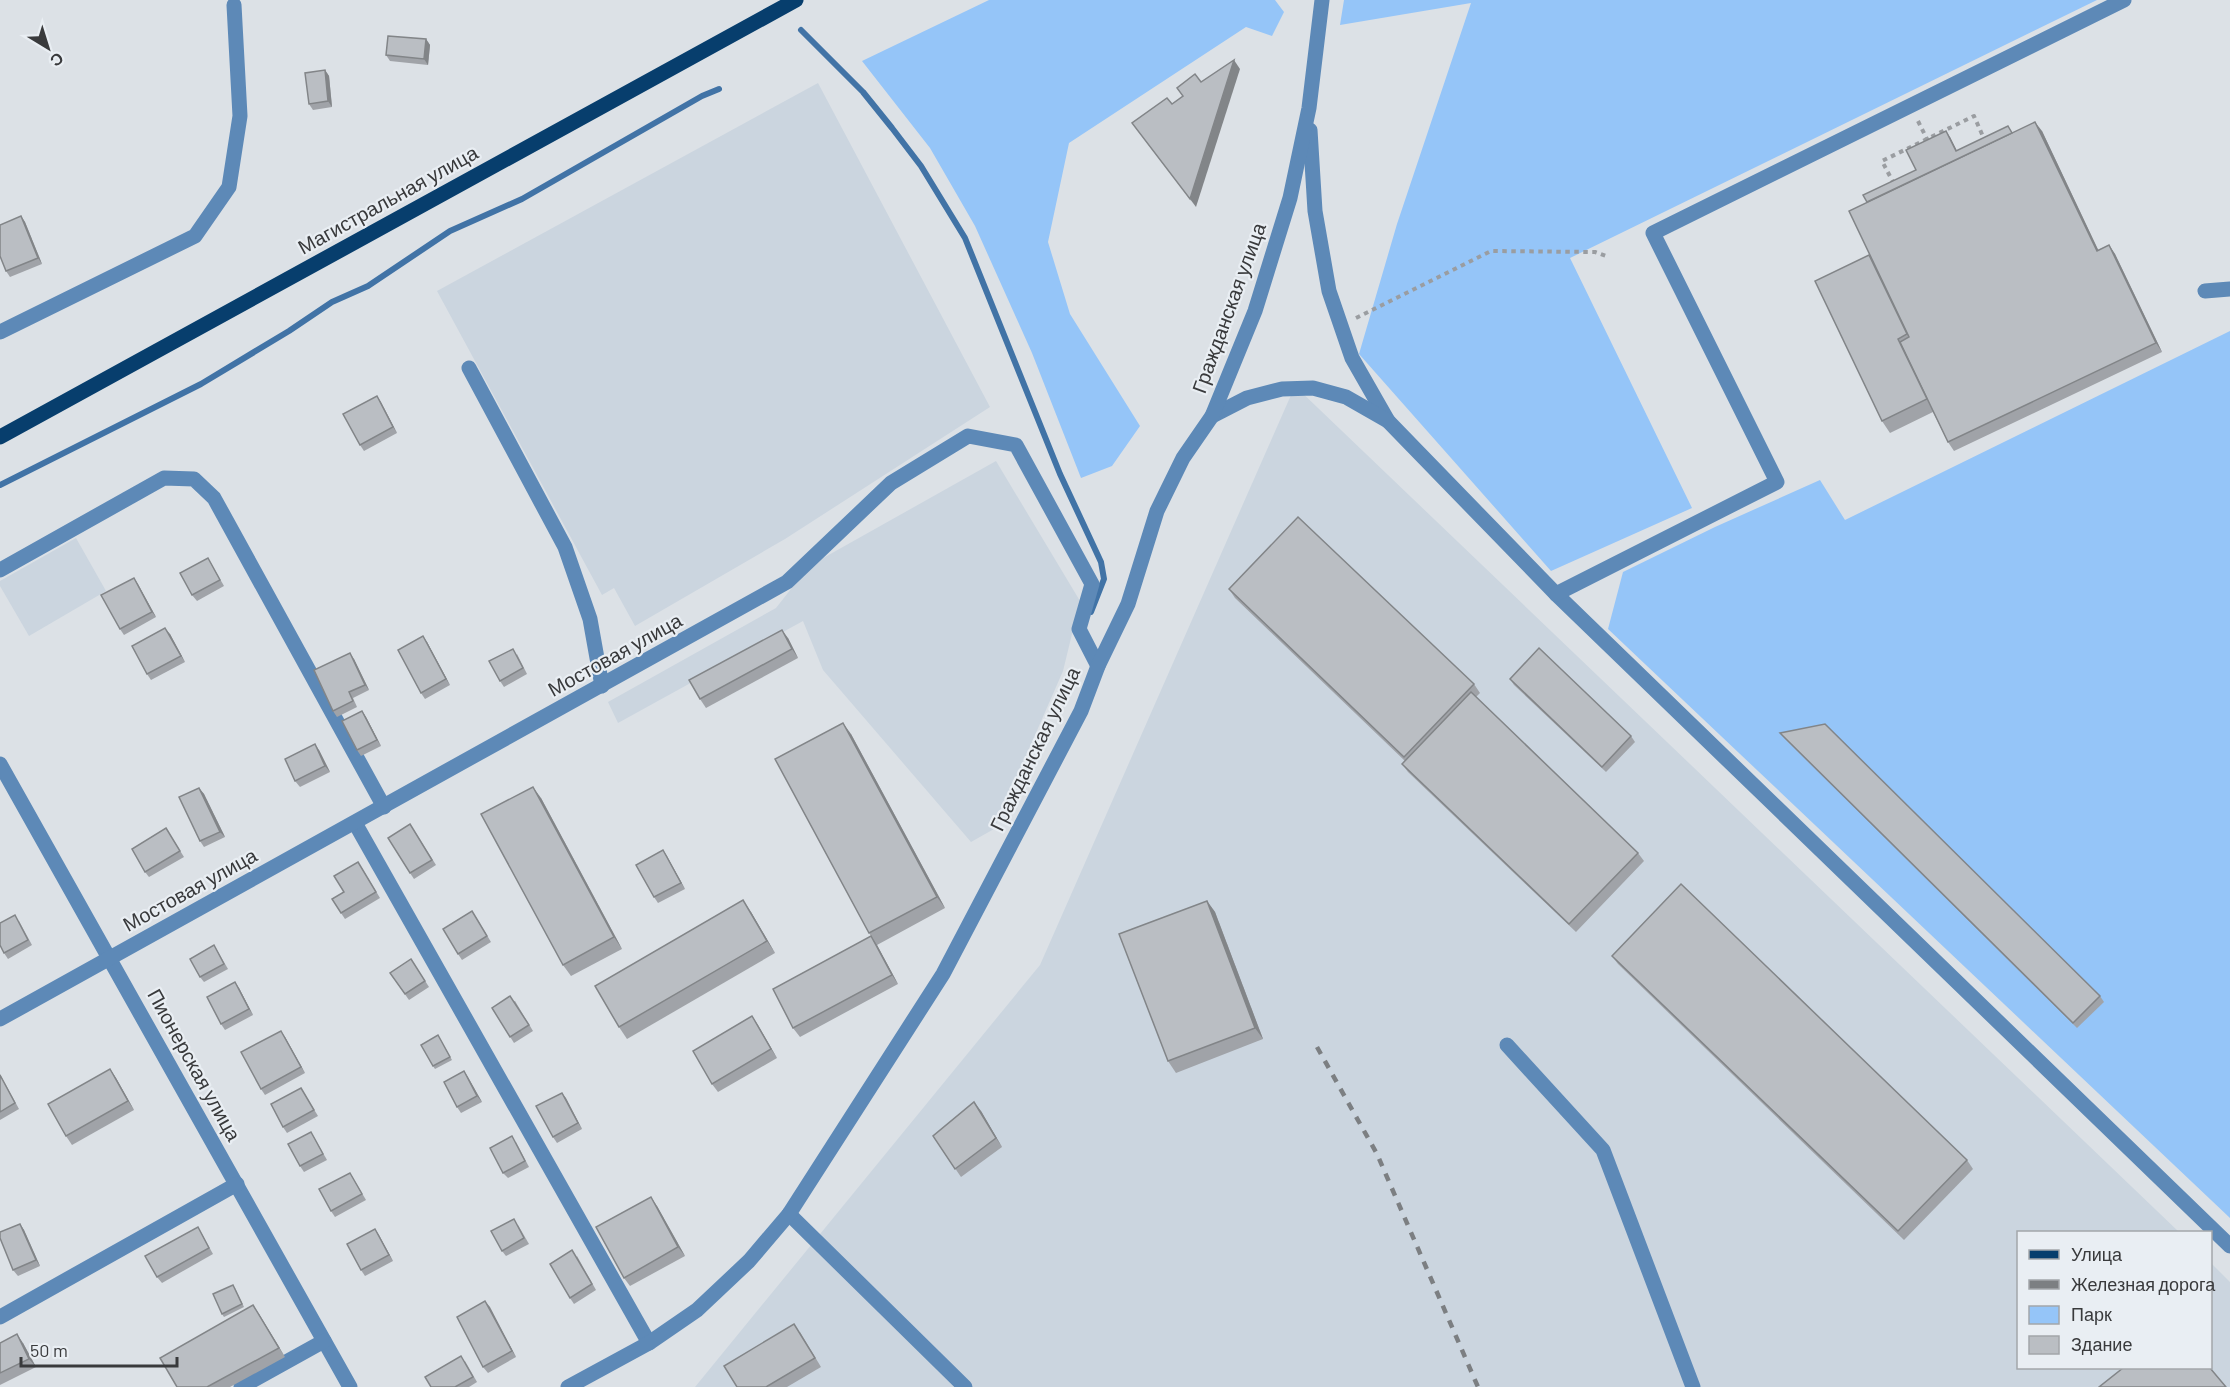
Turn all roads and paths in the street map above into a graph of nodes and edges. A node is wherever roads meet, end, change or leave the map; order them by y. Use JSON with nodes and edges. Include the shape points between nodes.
{"nodes":[{"id":1,"x":796,"y":0,"type":"edge"},
{"id":2,"x":1322,"y":0,"type":"edge"},
{"id":3,"x":2124,"y":0,"type":"edge"},
{"id":4,"x":234,"y":5,"type":"dead end"},
{"id":5,"x":1309,"y":108,"type":"junction"},
{"id":6,"x":1927,"y":139,"type":"junction"},
{"id":7,"x":1987,"y":144,"type":"edge"},
{"id":8,"x":1930,"y":146,"type":"edge"},
{"id":9,"x":1895,"y":188,"type":"edge"},
{"id":10,"x":1606,"y":256,"type":"dead end"},
{"id":11,"x":2230,"y":289,"type":"edge"},
{"id":12,"x":2205,"y":291,"type":"dead end"},
{"id":13,"x":1341,"y":326,"type":"junction"},
{"id":14,"x":0,"y":332,"type":"edge"},
{"id":15,"x":469,"y":368,"type":"dead end"},
{"id":16,"x":1212,"y":416,"type":"junction"},
{"id":17,"x":1388,"y":421,"type":"junction"},
{"id":18,"x":0,"y":437,"type":"edge"},
{"id":19,"x":0,"y":570,"type":"edge"},
{"id":20,"x":1556,"y":594,"type":"junction"},
{"id":21,"x":1098,"y":666,"type":"junction"},
{"id":22,"x":602,"y":686,"type":"junction"},
{"id":23,"x":0,"y":764,"type":"edge"},
{"id":24,"x":384,"y":807,"type":"junction"},
{"id":25,"x":355,"y":823,"type":"junction"},
{"id":26,"x":110,"y":958,"type":"junction"},
{"id":27,"x":0,"y":1019,"type":"edge"},
{"id":28,"x":1507,"y":1045,"type":"dead end"},
{"id":29,"x":237,"y":1184,"type":"junction"},
{"id":30,"x":789,"y":1214,"type":"junction"},
{"id":31,"x":2230,"y":1245,"type":"edge"},
{"id":32,"x":0,"y":1317,"type":"edge"},
{"id":33,"x":324,"y":1341,"type":"junction"},
{"id":34,"x":649,"y":1343,"type":"junction"},
{"id":35,"x":241,"y":1387,"type":"edge"},
{"id":36,"x":350,"y":1387,"type":"edge"},
{"id":37,"x":568,"y":1387,"type":"edge"},
{"id":38,"x":965,"y":1387,"type":"edge"},
{"id":39,"x":1693,"y":1387,"type":"edge"}],
"edges":[{"from":1,"to":18,"type":"main road","name":"Магистральная улица"},
{"from":2,"to":5,"type":"street","name":"Гражданская улица"},
{"from":3,"to":20,"type":"street","via":[[1653,233],[1777,482]]},
{"from":4,"to":14,"type":"street","via":[[240,116],[229,187],[195,236]]},
{"from":5,"to":13,"type":"street","via":[[1315,211],[1329,291]]},
{"from":5,"to":16,"type":"street","name":"Гражданская улица","via":[[1290,198],[1255,311]]},
{"from":6,"to":7,"type":"path","via":[[1974,116]]},
{"from":6,"to":8,"type":"path"},
{"from":6,"to":9,"type":"path","via":[[1882,161]]},
{"from":10,"to":13,"type":"path","via":[[1595,252],[1491,251]]},
{"from":11,"to":12,"type":"street"},
{"from":13,"to":17,"type":"street","via":[[1352,358]]},
{"from":15,"to":22,"type":"street","via":[[565,547],[590,619]]},
{"from":16,"to":17,"type":"street","via":[[1247,398],[1282,389],[1313,388],[1346,397]]},
{"from":16,"to":21,"type":"street","name":"Гражданская улица","via":[[1183,458],[1157,511],[1128,604]]},
{"from":17,"to":20,"type":"street"},
{"from":19,"to":24,"type":"street","via":[[164,478],[194,479],[213,498]]},
{"from":20,"to":31,"type":"street"},
{"from":21,"to":22,"type":"street","name":"Мостовая улица","via":[[1079,629],[1092,584],[1016,445],[968,436],[891,483],[787,582]]},
{"from":21,"to":30,"type":"street","name":"Гражданская улица","via":[[1081,711],[943,974]]},
{"from":22,"to":24,"type":"street","name":"Мостовая улица"},
{"from":23,"to":26,"type":"street","name":"Пионерская улица"},
{"from":24,"to":25,"type":"street","name":"Мостовая улица"},
{"from":25,"to":26,"type":"street","name":"Мостовая улица"},
{"from":25,"to":34,"type":"street"},
{"from":26,"to":27,"type":"street","name":"Мостовая улица"},
{"from":26,"to":29,"type":"street","name":"Пионерская улица"},
{"from":28,"to":39,"type":"street","via":[[1603,1150]]},
{"from":29,"to":32,"type":"street"},
{"from":29,"to":33,"type":"street","name":"Пионерская улица"},
{"from":30,"to":34,"type":"street","name":"Гражданская улица","via":[[749,1261],[697,1310]]},
{"from":30,"to":38,"type":"street"},
{"from":33,"to":35,"type":"street"},
{"from":33,"to":36,"type":"street","name":"Пионерская улица"},
{"from":34,"to":37,"type":"street","name":"Гражданская улица"}]}
